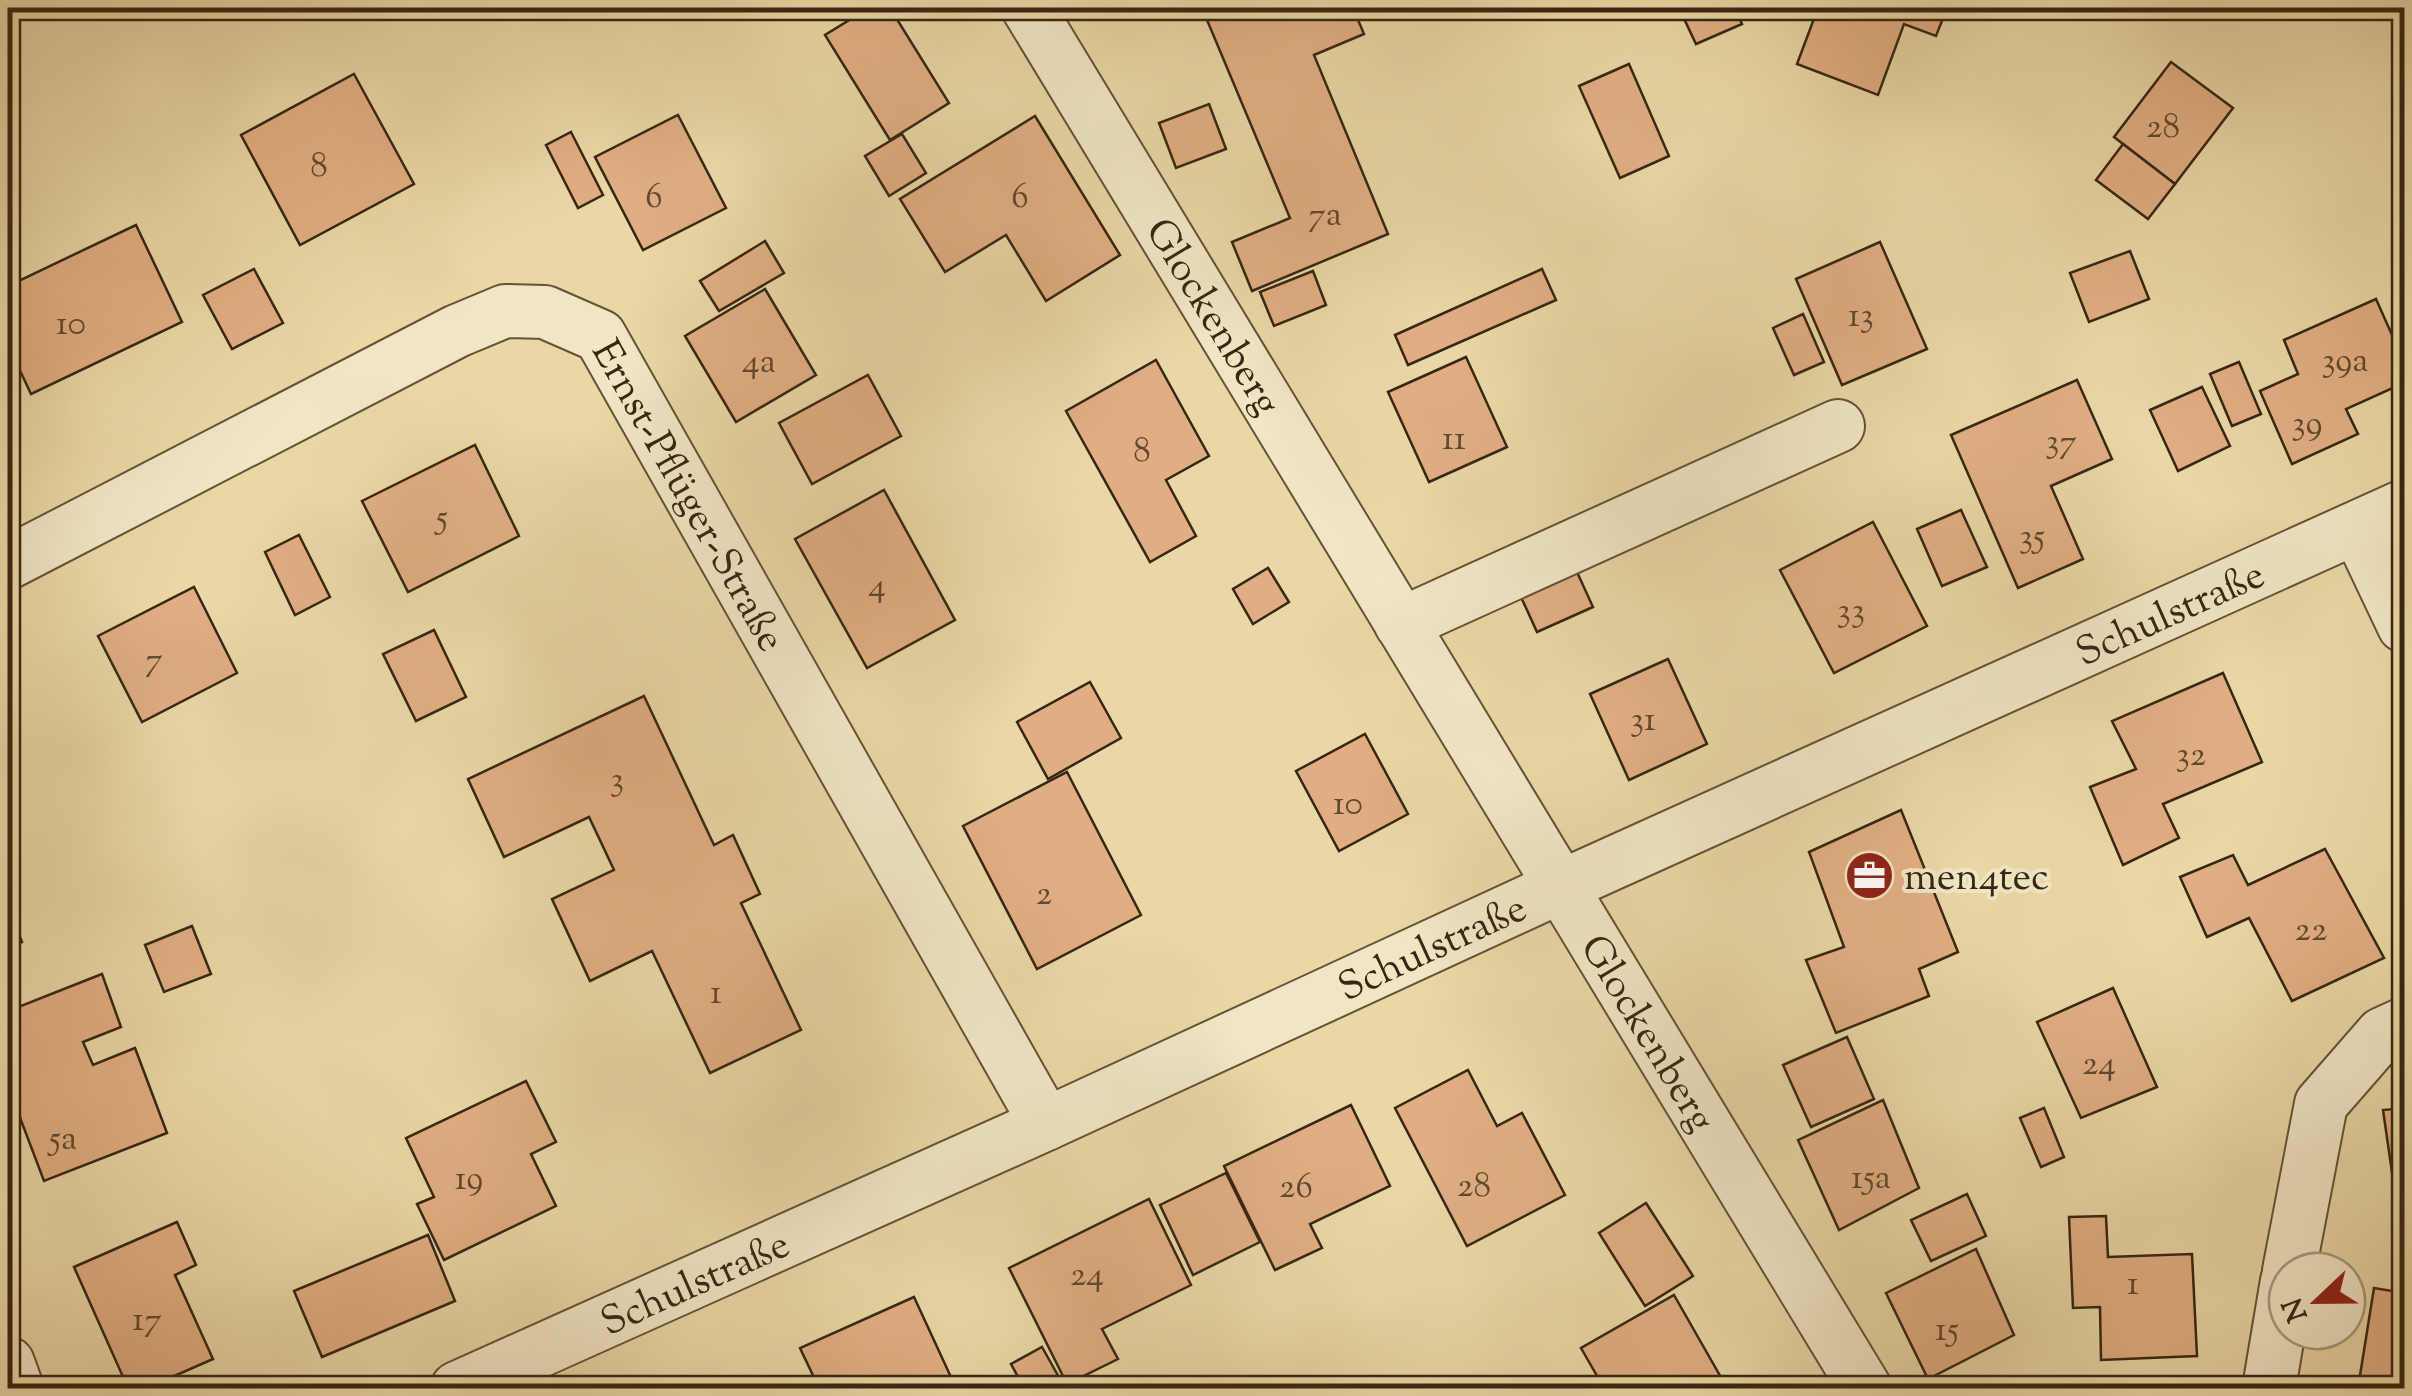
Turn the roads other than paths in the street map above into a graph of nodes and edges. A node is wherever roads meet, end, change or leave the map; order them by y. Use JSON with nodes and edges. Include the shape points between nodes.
{"nodes":[{"id":1,"x":1028,"y":8,"type":"edge"},
{"id":2,"x":1838,"y":426,"type":"dead end"},
{"id":3,"x":2404,"y":506,"type":"edge"},
{"id":4,"x":2358,"y":528,"type":"junction"},
{"id":5,"x":8,"y":564,"type":"edge"},
{"id":6,"x":1401,"y":624,"type":"junction"},
{"id":7,"x":2404,"y":626,"type":"edge"},
{"id":8,"x":1560,"y":886,"type":"junction"},
{"id":9,"x":2404,"y":1024,"type":"edge"},
{"id":10,"x":1046,"y":1124,"type":"junction"},
{"id":11,"x":2293,"y":1251,"type":"edge"},
{"id":12,"x":2275,"y":1351,"type":"edge"},
{"id":13,"x":8,"y":1363,"type":"edge"},
{"id":14,"x":18,"y":1388,"type":"edge"},
{"id":15,"x":457,"y":1388,"type":"edge"},
{"id":16,"x":1864,"y":1388,"type":"edge"},
{"id":17,"x":2268,"y":1388,"type":"edge"}],
"edges":[{"from":1,"to":6,"type":"street","name":"Glockenberg"},
{"from":2,"to":6,"type":"street"},
{"from":3,"to":4,"type":"street","name":"Schulstraße"},
{"from":4,"to":7,"type":"street"},
{"from":4,"to":8,"type":"street","name":"Schulstraße"},
{"from":5,"to":10,"type":"street","name":"Ernst-Pflüger-Straße","via":[[505,311],[545,312],[600,336]]},
{"from":6,"to":8,"type":"street","name":"Glockenberg"},
{"from":8,"to":10,"type":"street","name":"Schulstraße"},
{"from":8,"to":16,"type":"street","name":"Glockenberg"},
{"from":9,"to":11,"type":"street","via":[[2382,1034],[2321,1104]]},
{"from":10,"to":15,"type":"street","name":"Schulstraße"},
{"from":12,"to":17,"type":"street"},
{"from":13,"to":14,"type":"street"}]}
